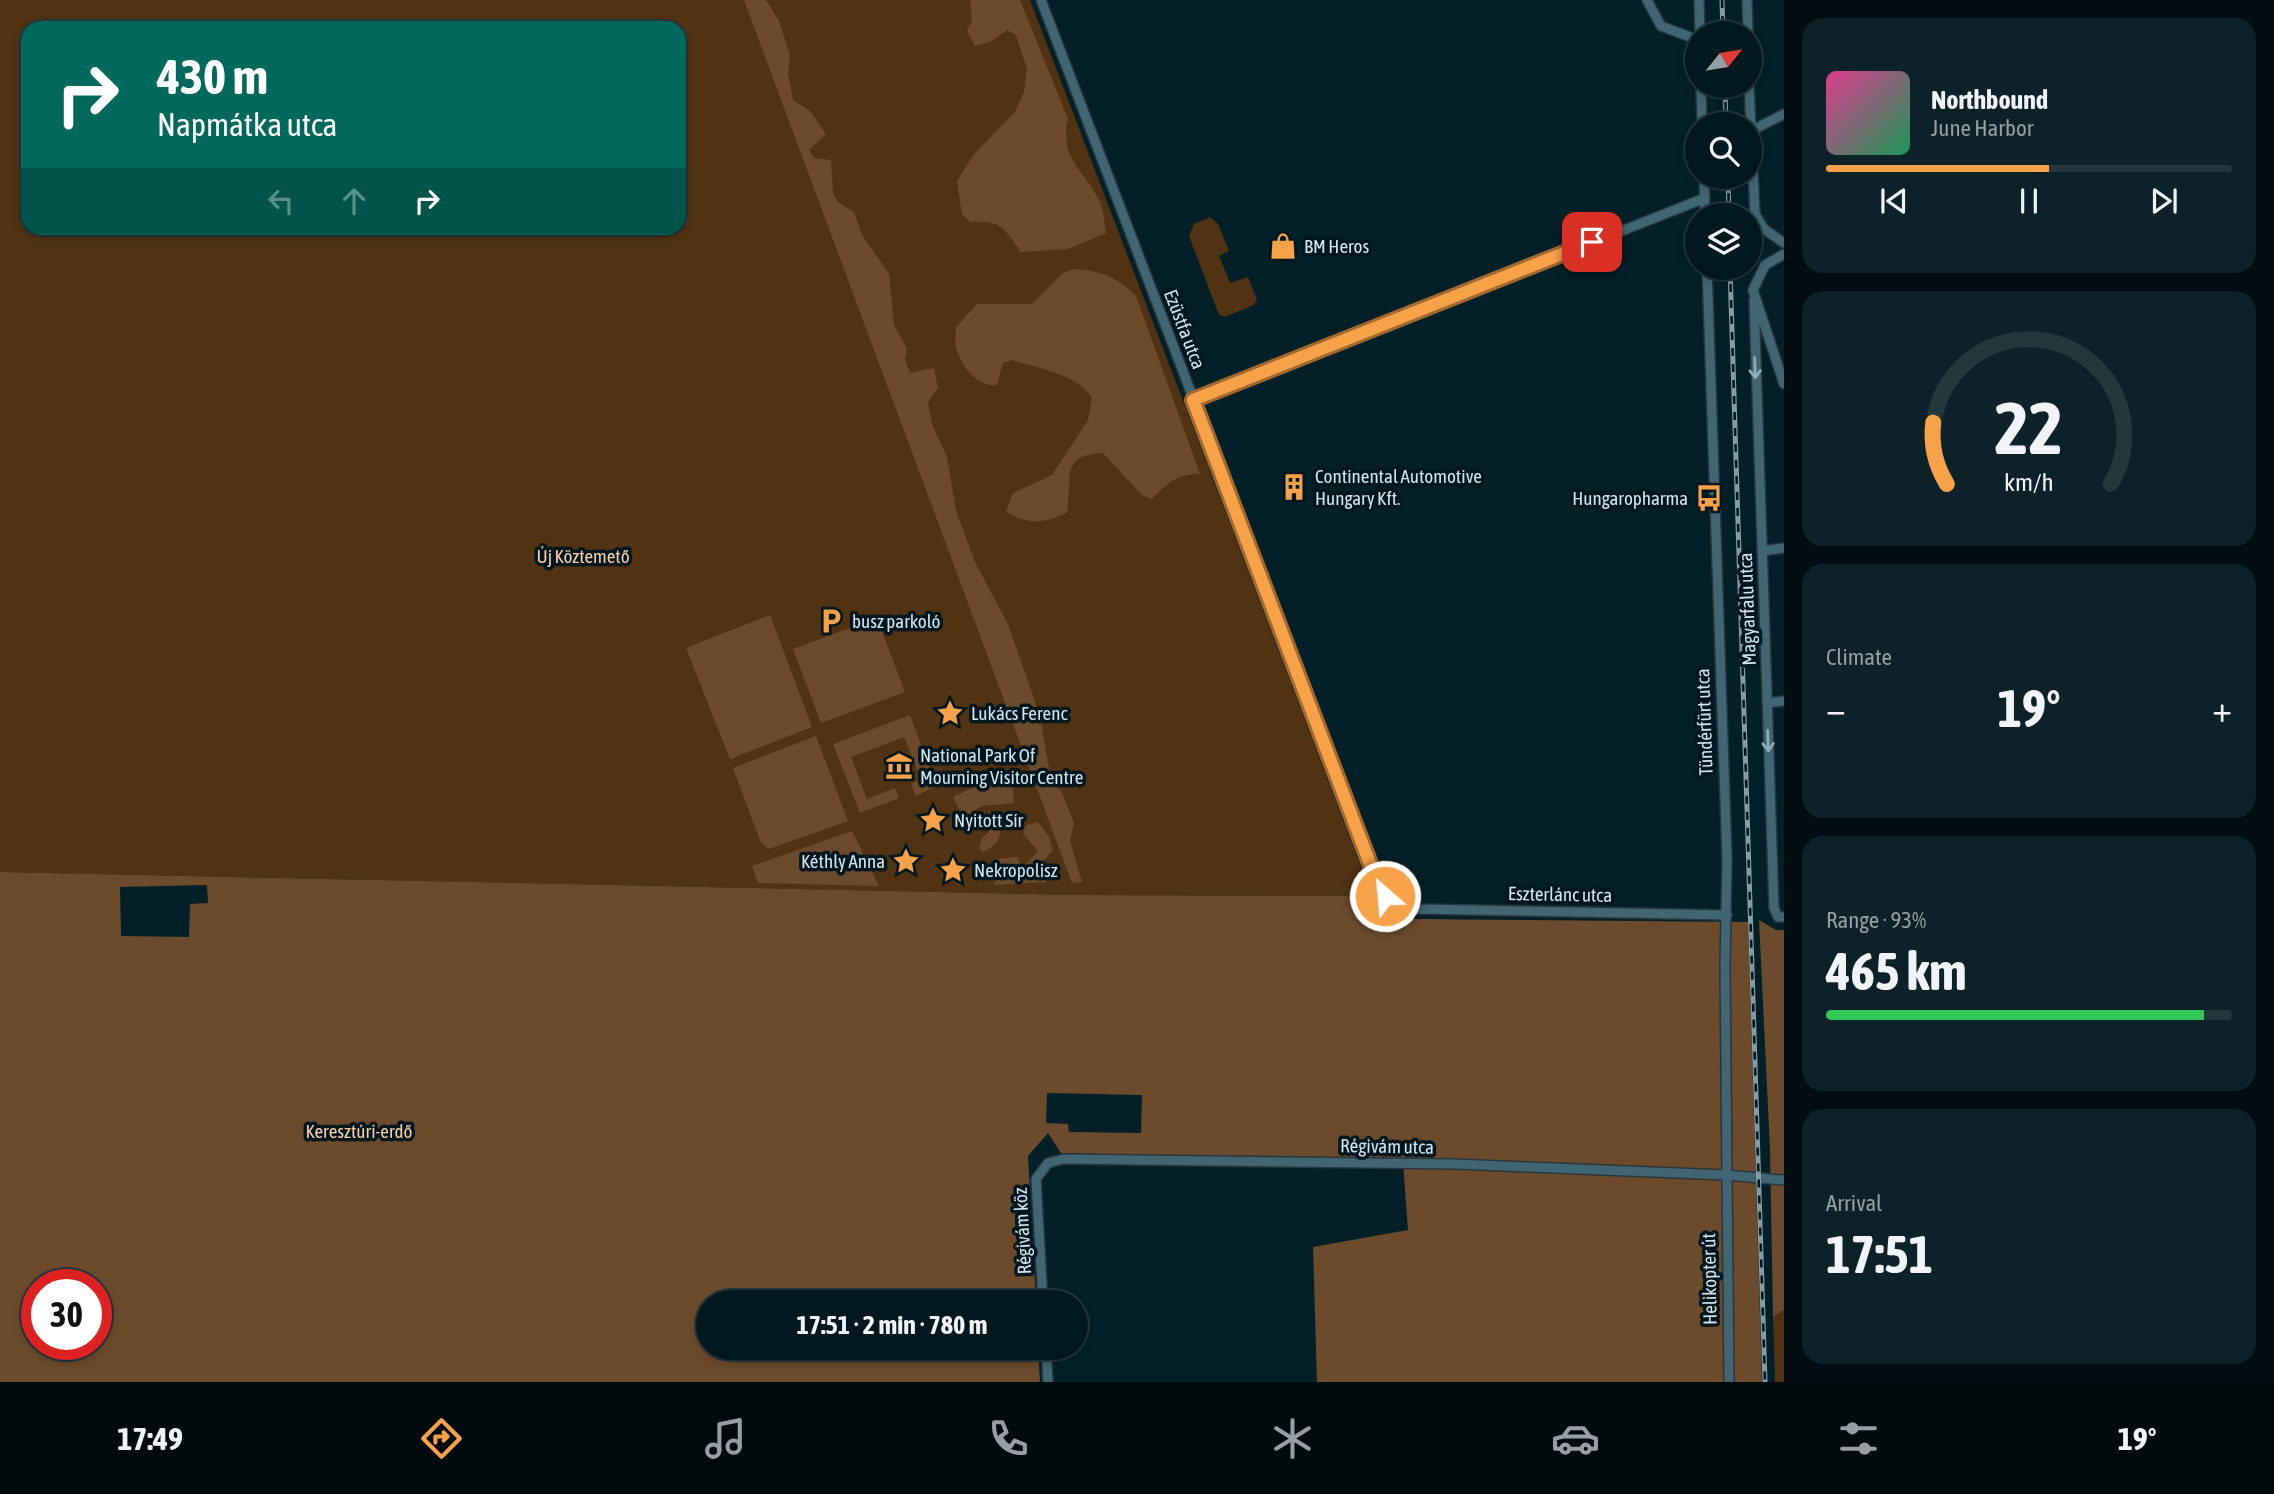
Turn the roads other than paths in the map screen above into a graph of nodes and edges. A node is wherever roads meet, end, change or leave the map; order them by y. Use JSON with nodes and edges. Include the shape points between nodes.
{"nodes":[{"id":1,"x":1041,"y":0,"type":"edge"},
{"id":2,"x":1647,"y":0,"type":"edge"},
{"id":3,"x":1699,"y":0,"type":"edge"},
{"id":4,"x":1746,"y":0,"type":"edge"},
{"id":5,"x":1700,"y":21,"type":"edge"},
{"id":6,"x":1747,"y":21,"type":"edge"},
{"id":7,"x":1685,"y":35,"type":"edge"},
{"id":8,"x":1784,"y":114,"type":"edge"},
{"id":9,"x":1762,"y":125,"type":"edge"},
{"id":10,"x":1705,"y":189,"type":"edge"},
{"id":11,"x":1754,"y":189,"type":"edge"},
{"id":12,"x":1705,"y":198,"type":"junction"},
{"id":13,"x":1705,"y":203,"type":"edge"},
{"id":14,"x":1784,"y":243,"type":"edge"},
{"id":15,"x":1784,"y":254,"type":"edge"},
{"id":16,"x":1707,"y":280,"type":"edge"},
{"id":17,"x":1754,"y":300,"type":"junction"},
{"id":18,"x":1784,"y":384,"type":"edge"},
{"id":19,"x":1193,"y":400,"type":"junction"},
{"id":20,"x":1784,"y":548,"type":"edge"},
{"id":21,"x":1762,"y":551,"type":"junction"},
{"id":22,"x":1784,"y":701,"type":"edge"},
{"id":23,"x":1767,"y":703,"type":"junction"},
{"id":24,"x":1784,"y":839,"type":"edge"},
{"id":25,"x":1771,"y":841,"type":"junction"},
{"id":26,"x":1393,"y":902,"type":"joint"},
{"id":27,"x":1727,"y":915,"type":"junction"},
{"id":28,"x":1781,"y":917,"type":"edge"},
{"id":29,"x":1048,"y":1163,"type":"joint"},
{"id":30,"x":1726,"y":1175,"type":"junction"},
{"id":31,"x":1784,"y":1180,"type":"edge"},
{"id":32,"x":1042,"y":1290,"type":"edge"},
{"id":33,"x":1047,"y":1360,"type":"edge"},
{"id":34,"x":1048,"y":1382,"type":"edge"},
{"id":35,"x":1728,"y":1382,"type":"edge"}],
"edges":[{"from":1,"to":19,"type":"street","name":"Ezüstfa utca"},
{"from":2,"to":7,"type":"street","via":[[1661,26]]},
{"from":3,"to":5,"type":"street"},
{"from":4,"to":6,"type":"street"},
{"from":8,"to":9,"type":"street"},
{"from":10,"to":12,"type":"street"},
{"from":11,"to":14,"type":"street","via":[[1755,214],[1764,229]]},
{"from":12,"to":13,"type":"street"},
{"from":12,"to":19,"type":"street"},
{"from":15,"to":17,"type":"street","name":"Magyarfalu utca","via":[[1759,274]]},
{"from":16,"to":27,"type":"street","name":"Tündérfürt utca"},
{"from":17,"to":18,"type":"street"},
{"from":17,"to":21,"type":"street","name":"Magyarfalu utca","one_way":true},
{"from":19,"to":26,"type":"street","name":"Ezüstfa utca","via":[[1377,882]]},
{"from":20,"to":21,"type":"street"},
{"from":21,"to":23,"type":"street","name":"Magyarfalu utca"},
{"from":22,"to":23,"type":"street"},
{"from":23,"to":25,"type":"street","name":"Magyarfalu utca","one_way":true},
{"from":24,"to":25,"type":"street"},
{"from":25,"to":28,"type":"street","name":"Magyarfalu utca","via":[[1774,908]]},
{"from":26,"to":27,"type":"street","name":"Eszterlánc utca","via":[[1416,909]]},
{"from":27,"to":30,"type":"street","name":"Tündérfürt utca"},
{"from":29,"to":30,"type":"street","name":"Régivám utca","via":[[1063,1159],[1455,1164]]},
{"from":29,"to":32,"type":"street","name":"Régivám köz","via":[[1035,1186]]},
{"from":30,"to":31,"type":"street","name":"Régivám utca"},
{"from":30,"to":35,"type":"street","name":"Helikopter út"},
{"from":33,"to":34,"type":"street"}]}
